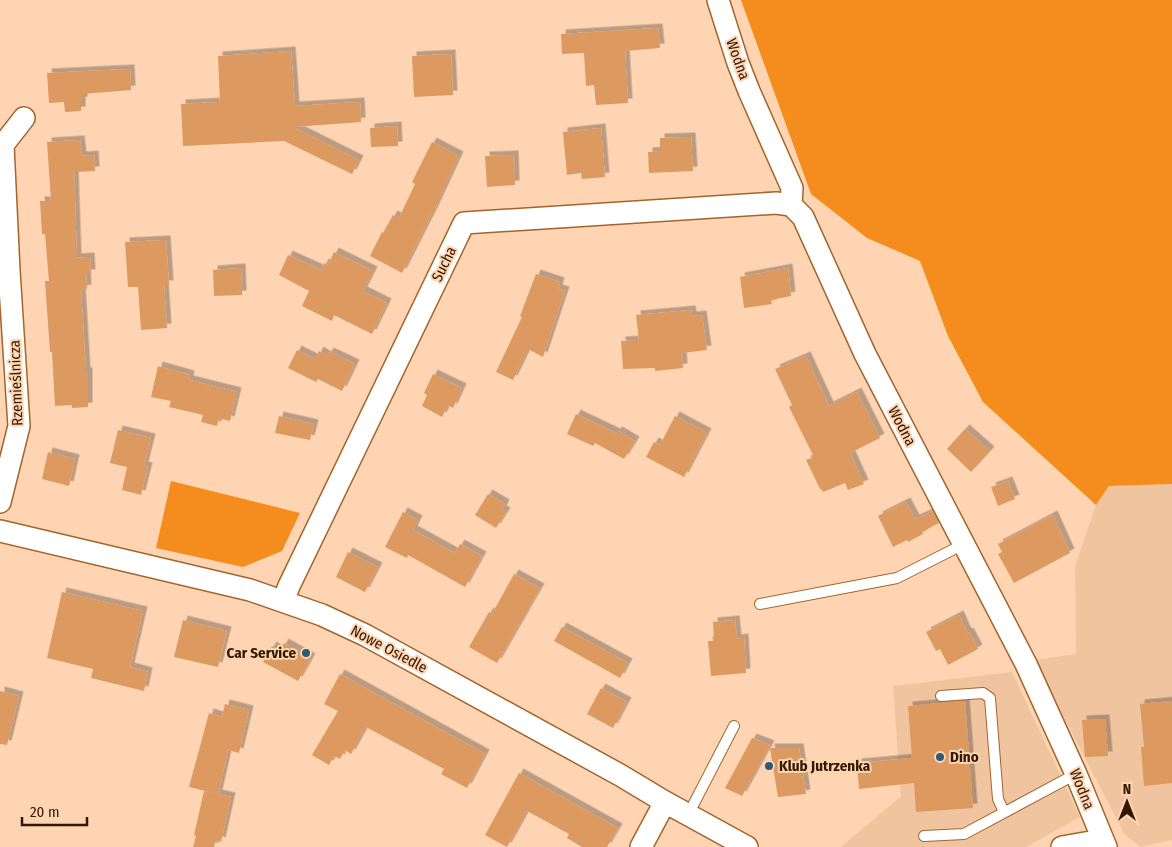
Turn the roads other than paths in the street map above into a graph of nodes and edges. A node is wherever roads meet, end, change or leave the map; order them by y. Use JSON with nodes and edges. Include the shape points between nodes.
{"nodes":[{"id":1,"x":718,"y":0,"type":"edge"},
{"id":2,"x":24,"y":118,"type":"dead end"},
{"id":3,"x":791,"y":205,"type":"junction"},
{"id":4,"x":5,"y":270,"type":"edge"},
{"id":5,"x":0,"y":502,"type":"edge"},
{"id":6,"x":0,"y":531,"type":"edge"},
{"id":7,"x":964,"y":544,"type":"junction"},
{"id":8,"x":283,"y":601,"type":"junction"},
{"id":9,"x":760,"y":604,"type":"dead end"},
{"id":10,"x":941,"y":696,"type":"dead end"},
{"id":11,"x":734,"y":726,"type":"dead end"},
{"id":12,"x":1076,"y":774,"type":"junction"},
{"id":13,"x":665,"y":802,"type":"junction"},
{"id":14,"x":1004,"y":812,"type":"junction"},
{"id":15,"x":688,"y":815,"type":"junction"},
{"id":16,"x":924,"y":836,"type":"dead end"},
{"id":17,"x":1104,"y":844,"type":"edge"},
{"id":18,"x":641,"y":847,"type":"edge"},
{"id":19,"x":747,"y":847,"type":"edge"},
{"id":20,"x":1062,"y":847,"type":"edge"}],
"edges":[{"from":1,"to":3,"type":"street","name":"Wodna","via":[[749,91],[792,188]]},
{"from":2,"to":4,"type":"street","name":"Rzemieślnicza","via":[[3,145]]},
{"from":3,"to":7,"type":"street","name":"Wodna","via":[[803,217],[864,354]]},
{"from":3,"to":8,"type":"street","name":"Sucha","via":[[776,203],[464,223]]},
{"from":4,"to":5,"type":"street","name":"Rzemieślnicza","via":[[19,426]]},
{"from":6,"to":8,"type":"street","name":"Nowe Osiedle","via":[[211,580]]},
{"from":7,"to":9,"type":"lane","via":[[897,578]]},
{"from":7,"to":12,"type":"street","name":"Wodna","via":[[1026,664]]},
{"from":8,"to":13,"type":"street","name":"Nowe Osiedle","via":[[365,635]]},
{"from":10,"to":14,"type":"lane","via":[[982,693],[990,698],[998,799]]},
{"from":11,"to":15,"type":"lane"},
{"from":12,"to":14,"type":"lane"},
{"from":12,"to":17,"type":"street","name":"Wodna"},
{"from":13,"to":15,"type":"street","name":"Nowe Osiedle"},
{"from":13,"to":18,"type":"street"},
{"from":14,"to":16,"type":"lane","via":[[964,834]]},
{"from":15,"to":19,"type":"street","name":"Nowe Osiedle"},
{"from":17,"to":20,"type":"street","via":[[1084,842]]}]}
